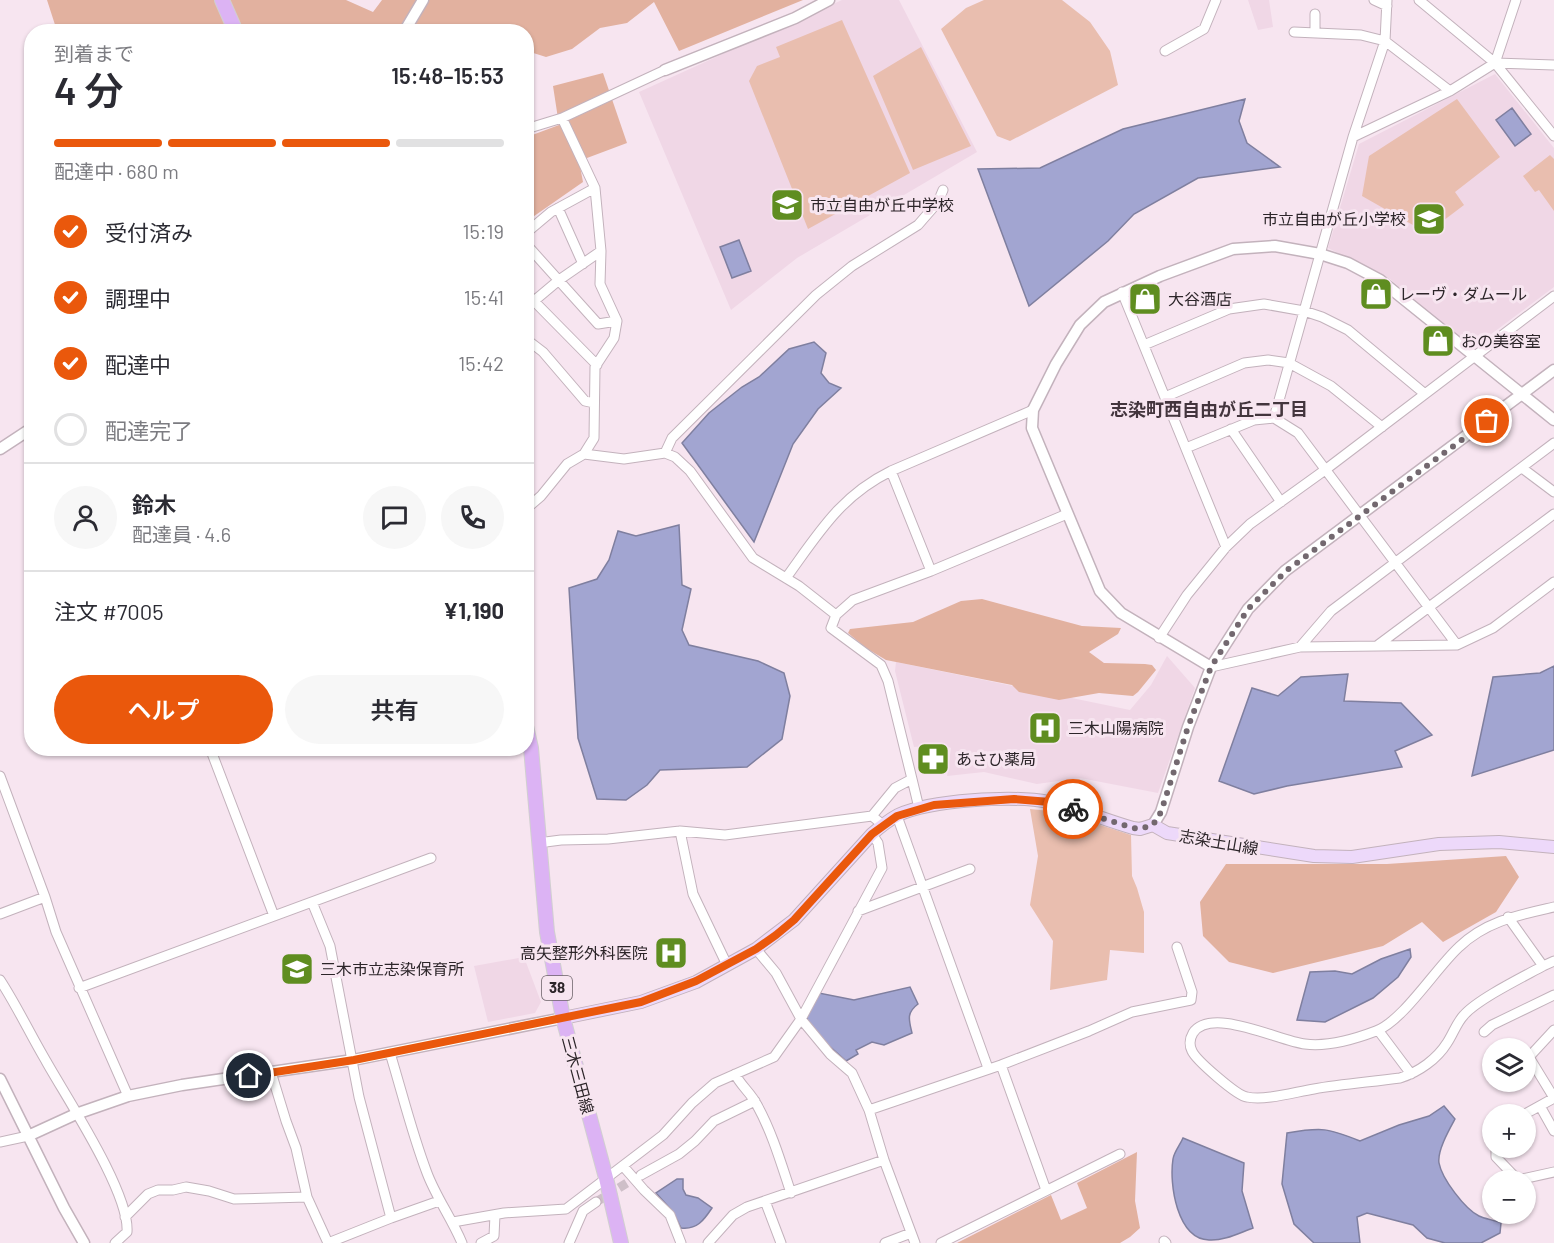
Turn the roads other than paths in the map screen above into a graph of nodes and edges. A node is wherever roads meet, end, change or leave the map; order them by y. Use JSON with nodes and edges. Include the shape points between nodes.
{"nodes":[{"id":1,"x":222,"y":0,"type":"edge"},
{"id":2,"x":423,"y":0,"type":"edge"},
{"id":3,"x":829,"y":0,"type":"edge"},
{"id":4,"x":1216,"y":0,"type":"edge"},
{"id":5,"x":1374,"y":0,"type":"edge"},
{"id":6,"x":1419,"y":0,"type":"edge"},
{"id":7,"x":1504,"y":0,"type":"edge"},
{"id":8,"x":1387,"y":3,"type":"edge"},
{"id":9,"x":1515,"y":3,"type":"edge"},
{"id":10,"x":1315,"y":14,"type":"dead end"},
{"id":11,"x":232,"y":24,"type":"edge"},
{"id":12,"x":409,"y":24,"type":"edge"},
{"id":13,"x":1294,"y":32,"type":"dead end"},
{"id":14,"x":1315,"y":33,"type":"junction"},
{"id":15,"x":1385,"y":41,"type":"junction"},
{"id":16,"x":1165,"y":51,"type":"dead end"},
{"id":17,"x":1495,"y":63,"type":"junction"},
{"id":18,"x":1554,"y":64,"type":"edge"},
{"id":19,"x":665,"y":70,"type":"joint"},
{"id":20,"x":1450,"y":92,"type":"junction"},
{"id":21,"x":562,"y":118,"type":"junction"},
{"id":22,"x":534,"y":127,"type":"edge"},
{"id":23,"x":1353,"y":136,"type":"junction"},
{"id":24,"x":1554,"y":136,"type":"edge"},
{"id":25,"x":595,"y":188,"type":"junction"},
{"id":26,"x":943,"y":190,"type":"dead end"},
{"id":27,"x":558,"y":208,"type":"junction"},
{"id":28,"x":534,"y":227,"type":"edge"},
{"id":29,"x":601,"y":251,"type":"junction"},
{"id":30,"x":534,"y":253,"type":"edge"},
{"id":31,"x":1320,"y":254,"type":"junction"},
{"id":32,"x":583,"y":264,"type":"junction"},
{"id":33,"x":559,"y":280,"type":"junction"},
{"id":34,"x":1122,"y":292,"type":"junction"},
{"id":35,"x":1554,"y":296,"type":"edge"},
{"id":36,"x":534,"y":301,"type":"joint"},
{"id":37,"x":1304,"y":311,"type":"junction"},
{"id":38,"x":617,"y":321,"type":"junction"},
{"id":39,"x":534,"y":345,"type":"edge"},
{"id":40,"x":1144,"y":345,"type":"junction"},
{"id":41,"x":1475,"y":356,"type":"junction"},
{"id":42,"x":1289,"y":363,"type":"junction"},
{"id":43,"x":597,"y":365,"type":"junction"},
{"id":44,"x":1554,"y":370,"type":"edge"},
{"id":45,"x":1425,"y":393,"type":"junction"},
{"id":46,"x":1523,"y":394,"type":"junction"},
{"id":47,"x":1165,"y":397,"type":"junction"},
{"id":48,"x":594,"y":403,"type":"junction"},
{"id":49,"x":1033,"y":410,"type":"junction"},
{"id":50,"x":1274,"y":418,"type":"junction"},
{"id":51,"x":1554,"y":420,"type":"edge"},
{"id":52,"x":1382,"y":427,"type":"junction"},
{"id":53,"x":1231,"y":429,"type":"junction"},
{"id":54,"x":24,"y":433,"type":"edge"},
{"id":55,"x":1554,"y":443,"type":"edge"},
{"id":56,"x":1186,"y":448,"type":"junction"},
{"id":57,"x":0,"y":449,"type":"edge"},
{"id":58,"x":665,"y":453,"type":"junction"},
{"id":59,"x":584,"y":454,"type":"junction"},
{"id":60,"x":1522,"y":468,"type":"junction"},
{"id":61,"x":1325,"y":470,"type":"junction"},
{"id":62,"x":891,"y":471,"type":"junction"},
{"id":63,"x":1554,"y":492,"type":"edge"},
{"id":64,"x":534,"y":501,"type":"edge"},
{"id":65,"x":1281,"y":502,"type":"junction"},
{"id":66,"x":1067,"y":514,"type":"junction"},
{"id":67,"x":1554,"y":514,"type":"edge"},
{"id":68,"x":1359,"y":516,"type":"junction"},
{"id":69,"x":1226,"y":547,"type":"junction"},
{"id":70,"x":1395,"y":564,"type":"junction"},
{"id":71,"x":931,"y":571,"type":"junction"},
{"id":72,"x":786,"y":578,"type":"junction"},
{"id":73,"x":1554,"y":582,"type":"edge"},
{"id":74,"x":1430,"y":608,"type":"junction"},
{"id":75,"x":836,"y":615,"type":"junction"},
{"id":76,"x":1160,"y":638,"type":"junction"},
{"id":77,"x":1378,"y":645,"type":"junction"},
{"id":78,"x":1458,"y":645,"type":"junction"},
{"id":79,"x":1300,"y":647,"type":"junction"},
{"id":80,"x":1211,"y":667,"type":"junction"},
{"id":81,"x":213,"y":756,"type":"edge"},
{"id":82,"x":532,"y":756,"type":"edge"},
{"id":83,"x":0,"y":777,"type":"edge"},
{"id":84,"x":912,"y":779,"type":"junction"},
{"id":85,"x":4,"y":801,"type":"edge"},
{"id":86,"x":919,"y":808,"type":"junction"},
{"id":87,"x":872,"y":816,"type":"junction"},
{"id":88,"x":897,"y":816,"type":"junction"},
{"id":89,"x":883,"y":825,"type":"junction"},
{"id":90,"x":1153,"y":825,"type":"junction"},
{"id":91,"x":680,"y":831,"type":"junction"},
{"id":92,"x":872,"y":834,"type":"junction"},
{"id":93,"x":538,"y":843,"type":"junction"},
{"id":94,"x":1554,"y":847,"type":"edge"},
{"id":95,"x":431,"y":858,"type":"dead end"},
{"id":96,"x":970,"y":869,"type":"dead end"},
{"id":97,"x":922,"y":888,"type":"junction"},
{"id":98,"x":45,"y":897,"type":"junction"},
{"id":99,"x":312,"y":902,"type":"junction"},
{"id":100,"x":1554,"y":907,"type":"edge"},
{"id":101,"x":858,"y":911,"type":"junction"},
{"id":102,"x":0,"y":914,"type":"edge"},
{"id":103,"x":274,"y":916,"type":"junction"},
{"id":104,"x":1508,"y":917,"type":"junction"},
{"id":105,"x":1176,"y":947,"type":"dead end"},
{"id":106,"x":756,"y":949,"type":"junction"},
{"id":107,"x":1554,"y":961,"type":"edge"},
{"id":108,"x":727,"y":965,"type":"junction"},
{"id":109,"x":1543,"y":966,"type":"junction"},
{"id":110,"x":0,"y":980,"type":"edge"},
{"id":111,"x":79,"y":988,"type":"junction"},
{"id":112,"x":1554,"y":995,"type":"edge"},
{"id":113,"x":563,"y":1018,"type":"junction"},
{"id":114,"x":801,"y":1019,"type":"junction"},
{"id":115,"x":1554,"y":1029,"type":"edge"},
{"id":116,"x":1378,"y":1030,"type":"junction"},
{"id":117,"x":1484,"y":1032,"type":"dead end"},
{"id":118,"x":390,"y":1053,"type":"junction"},
{"id":119,"x":354,"y":1060,"type":"junction"},
{"id":120,"x":1001,"y":1065,"type":"junction"},
{"id":121,"x":988,"y":1068,"type":"junction"},
{"id":122,"x":271,"y":1072,"type":"junction"},
{"id":123,"x":735,"y":1074,"type":"junction"},
{"id":124,"x":1411,"y":1074,"type":"junction"},
{"id":125,"x":0,"y":1079,"type":"edge"},
{"id":126,"x":128,"y":1096,"type":"junction"},
{"id":127,"x":1554,"y":1098,"type":"edge"},
{"id":128,"x":755,"y":1101,"type":"junction"},
{"id":129,"x":1540,"y":1106,"type":"junction"},
{"id":130,"x":1536,"y":1108,"type":"edge"},
{"id":131,"x":869,"y":1110,"type":"junction"},
{"id":132,"x":76,"y":1114,"type":"junction"},
{"id":133,"x":1554,"y":1131,"type":"edge"},
{"id":134,"x":28,"y":1136,"type":"junction"},
{"id":135,"x":0,"y":1142,"type":"edge"},
{"id":136,"x":1120,"y":1154,"type":"dead end"},
{"id":137,"x":1497,"y":1158,"type":"edge"},
{"id":138,"x":884,"y":1160,"type":"junction"},
{"id":139,"x":623,"y":1166,"type":"junction"},
{"id":140,"x":1554,"y":1172,"type":"edge"},
{"id":141,"x":640,"y":1175,"type":"tunnel mouth"},
{"id":142,"x":606,"y":1178,"type":"junction"},
{"id":143,"x":1046,"y":1190,"type":"junction"},
{"id":144,"x":791,"y":1193,"type":"junction"},
{"id":145,"x":307,"y":1197,"type":"junction"},
{"id":146,"x":440,"y":1201,"type":"junction"},
{"id":147,"x":765,"y":1201,"type":"junction"},
{"id":148,"x":596,"y":1202,"type":"tunnel mouth"},
{"id":149,"x":495,"y":1215,"type":"junction"},
{"id":150,"x":125,"y":1217,"type":"junction"},
{"id":151,"x":391,"y":1218,"type":"junction"},
{"id":152,"x":453,"y":1222,"type":"junction"},
{"id":153,"x":913,"y":1238,"type":"edge"},
{"id":154,"x":84,"y":1243,"type":"edge"},
{"id":155,"x":115,"y":1243,"type":"edge"},
{"id":156,"x":328,"y":1243,"type":"edge"},
{"id":157,"x":462,"y":1243,"type":"edge"},
{"id":158,"x":481,"y":1243,"type":"edge"},
{"id":159,"x":569,"y":1243,"type":"edge"},
{"id":160,"x":621,"y":1243,"type":"edge"},
{"id":161,"x":681,"y":1243,"type":"edge"},
{"id":162,"x":708,"y":1243,"type":"edge"},
{"id":163,"x":781,"y":1243,"type":"edge"},
{"id":164,"x":885,"y":1243,"type":"edge"},
{"id":165,"x":941,"y":1243,"type":"edge"}],
"edges":[{"from":1,"to":11,"type":"main road"},
{"from":2,"to":12,"type":"street"},
{"from":3,"to":19,"type":"street","via":[[795,18]]},
{"from":4,"to":16,"type":"street","via":[[1204,29]]},
{"from":5,"to":8,"type":"street"},
{"from":6,"to":17,"type":"street"},
{"from":7,"to":9,"type":"street"},
{"from":8,"to":15,"type":"street"},
{"from":9,"to":17,"type":"street"},
{"from":10,"to":14,"type":"street"},
{"from":13,"to":14,"type":"street"},
{"from":14,"to":15,"type":"street","via":[[1361,35]]},
{"from":15,"to":20,"type":"street"},
{"from":15,"to":23,"type":"street"},
{"from":17,"to":18,"type":"street"},
{"from":17,"to":20,"type":"street"},
{"from":17,"to":24,"type":"street"},
{"from":19,"to":21,"type":"street"},
{"from":20,"to":23,"type":"street"},
{"from":21,"to":22,"type":"street"},
{"from":21,"to":25,"type":"street"},
{"from":23,"to":31,"type":"street"},
{"from":25,"to":27,"type":"street"},
{"from":25,"to":29,"type":"street"},
{"from":26,"to":58,"type":"street","via":[[918,225],[852,266],[816,295],[672,438]]},
{"from":27,"to":28,"type":"street"},
{"from":27,"to":32,"type":"street"},
{"from":29,"to":32,"type":"street"},
{"from":29,"to":38,"type":"street","via":[[600,284]]},
{"from":30,"to":33,"type":"street"},
{"from":31,"to":34,"type":"street","via":[[1275,246],[1233,249]]},
{"from":31,"to":37,"type":"street"},
{"from":31,"to":41,"type":"street","via":[[1380,280]]},
{"from":32,"to":33,"type":"street"},
{"from":33,"to":36,"type":"street"},
{"from":33,"to":38,"type":"street","via":[[598,324]]},
{"from":34,"to":40,"type":"street"},
{"from":34,"to":49,"type":"street","via":[[1104,302],[1080,325]]},
{"from":35,"to":41,"type":"street"},
{"from":36,"to":43,"type":"street"},
{"from":37,"to":40,"type":"street","via":[[1264,304],[1229,309]]},
{"from":37,"to":42,"type":"street"},
{"from":37,"to":45,"type":"street","via":[[1348,330]]},
{"from":38,"to":43,"type":"street","via":[[614,338]]},
{"from":39,"to":48,"type":"street","via":[[585,401]]},
{"from":40,"to":47,"type":"street"},
{"from":41,"to":45,"type":"street"},
{"from":41,"to":46,"type":"street"},
{"from":42,"to":47,"type":"street","via":[[1244,363]]},
{"from":42,"to":50,"type":"street"},
{"from":42,"to":52,"type":"street","via":[[1331,386]]},
{"from":43,"to":48,"type":"street"},
{"from":44,"to":46,"type":"street"},
{"from":45,"to":52,"type":"street"},
{"from":46,"to":51,"type":"street"},
{"from":46,"to":68,"type":"street"},
{"from":47,"to":56,"type":"street"},
{"from":48,"to":59,"type":"street","via":[[594,438]]},
{"from":49,"to":62,"type":"street"},
{"from":49,"to":66,"type":"street","via":[[1032,428]]},
{"from":50,"to":53,"type":"street","via":[[1254,420]]},
{"from":50,"to":61,"type":"street","via":[[1299,434]]},
{"from":52,"to":61,"type":"street"},
{"from":53,"to":56,"type":"street"},
{"from":53,"to":65,"type":"street"},
{"from":54,"to":57,"type":"street"},
{"from":55,"to":60,"type":"street"},
{"from":56,"to":69,"type":"street"},
{"from":58,"to":59,"type":"street","via":[[624,459]]},
{"from":58,"to":72,"type":"street","via":[[690,471],[753,558]]},
{"from":59,"to":64,"type":"street","via":[[567,464]]},
{"from":60,"to":63,"type":"street"},
{"from":60,"to":70,"type":"street"},
{"from":61,"to":65,"type":"street"},
{"from":61,"to":68,"type":"street"},
{"from":62,"to":71,"type":"street"},
{"from":62,"to":72,"type":"street","via":[[842,504]]},
{"from":65,"to":69,"type":"street"},
{"from":66,"to":71,"type":"street"},
{"from":66,"to":76,"type":"street","via":[[1100,591],[1121,613]]},
{"from":67,"to":74,"type":"street"},
{"from":68,"to":70,"type":"street"},
{"from":68,"to":80,"type":"street","via":[[1286,571],[1248,609]]},
{"from":69,"to":76,"type":"street","via":[[1186,595]]},
{"from":70,"to":74,"type":"street"},
{"from":70,"to":79,"type":"street","via":[[1331,611]]},
{"from":71,"to":75,"type":"street","via":[[853,600]]},
{"from":72,"to":75,"type":"street"},
{"from":73,"to":78,"type":"street","via":[[1493,628]]},
{"from":74,"to":77,"type":"street"},
{"from":74,"to":78,"type":"street"},
{"from":75,"to":84,"type":"street","via":[[831,628],[881,665]]},
{"from":76,"to":80,"type":"street"},
{"from":77,"to":78,"type":"street"},
{"from":77,"to":79,"type":"street"},
{"from":79,"to":80,"type":"street"},
{"from":80,"to":90,"type":"street","via":[[1161,812]]},
{"from":81,"to":103,"type":"street"},
{"from":82,"to":93,"type":"main road","name":"三木三田線","number":"38"},
{"from":83,"to":85,"type":"street"},
{"from":84,"to":86,"type":"street"},
{"from":84,"to":87,"type":"street","via":[[895,788]]},
{"from":85,"to":98,"type":"street"},
{"from":86,"to":88,"type":"main road","name":"志染土山線"},
{"from":86,"to":90,"type":"main road","name":"志染土山線","via":[[1014,799],[1050,802],[1133,828]]},
{"from":87,"to":89,"type":"street"},
{"from":87,"to":91,"type":"street","via":[[725,835]]},
{"from":88,"to":89,"type":"main road","name":"志染土山線"},
{"from":88,"to":97,"type":"street"},
{"from":89,"to":92,"type":"main road","name":"志染土山線"},
{"from":90,"to":94,"type":"main road","name":"志染土山線","via":[[1167,833],[1314,856],[1353,857],[1439,844],[1499,842]]},
{"from":91,"to":93,"type":"street"},
{"from":91,"to":108,"type":"street","via":[[693,894]]},
{"from":92,"to":101,"type":"street","via":[[878,843],[882,868]]},
{"from":92,"to":106,"type":"main road","name":"志染土山線","via":[[794,920]]},
{"from":93,"to":113,"type":"main road","name":"三木三田線","number":"38","via":[[547,932]]},
{"from":95,"to":99,"type":"street"},
{"from":96,"to":97,"type":"street"},
{"from":97,"to":101,"type":"street"},
{"from":97,"to":121,"type":"street"},
{"from":98,"to":102,"type":"street"},
{"from":98,"to":111,"type":"street"},
{"from":99,"to":103,"type":"street"},
{"from":99,"to":119,"type":"street","via":[[330,946]]},
{"from":100,"to":104,"type":"street"},
{"from":101,"to":114,"type":"street"},
{"from":103,"to":111,"type":"street"},
{"from":104,"to":109,"type":"street"},
{"from":104,"to":116,"type":"street","via":[[1485,927],[1460,946],[1396,1018]]},
{"from":105,"to":120,"type":"street","via":[[1192,992],[1191,1000],[1132,1012]]},
{"from":106,"to":108,"type":"main road","name":"志染土山線"},
{"from":106,"to":114,"type":"street","via":[[776,973]]},
{"from":107,"to":109,"type":"street"},
{"from":108,"to":113,"type":"main road","name":"志染土山線","via":[[641,1002]]},
{"from":109,"to":124,"type":"street","via":[[1464,1015],[1446,1045]]},
{"from":110,"to":132,"type":"street"},
{"from":111,"to":126,"type":"street"},
{"from":112,"to":117,"type":"street"},
{"from":113,"to":118,"type":"street"},
{"from":113,"to":142,"type":"main road","name":"三木三田線","number":"38"},
{"from":114,"to":123,"type":"street","via":[[774,1057]]},
{"from":114,"to":131,"type":"street","via":[[852,1073]]},
{"from":115,"to":127,"type":"street","via":[[1529,1057]]},
{"from":116,"to":124,"type":"street"},
{"from":116,"to":124,"type":"street","via":[[1336,1042],[1306,1045],[1237,1026],[1206,1023],[1190,1038],[1191,1050],[1243,1097],[1256,1099]]},
{"from":118,"to":119,"type":"street"},
{"from":118,"to":146,"type":"street","via":[[426,1172]]},
{"from":119,"to":122,"type":"street"},
{"from":119,"to":151,"type":"street","via":[[359,1097]]},
{"from":120,"to":121,"type":"street"},
{"from":120,"to":143,"type":"street"},
{"from":121,"to":131,"type":"street"},
{"from":122,"to":126,"type":"street"},
{"from":122,"to":145,"type":"street"},
{"from":123,"to":128,"type":"street"},
{"from":123,"to":139,"type":"street","via":[[715,1083],[663,1135]]},
{"from":125,"to":134,"type":"street"},
{"from":126,"to":132,"type":"street"},
{"from":127,"to":129,"type":"street"},
{"from":128,"to":141,"type":"street","via":[[714,1121],[679,1154]]},
{"from":128,"to":144,"type":"street"},
{"from":129,"to":130,"type":"street"},
{"from":129,"to":133,"type":"street"},
{"from":131,"to":138,"type":"street"},
{"from":132,"to":134,"type":"street"},
{"from":132,"to":150,"type":"street","via":[[101,1159]]},
{"from":134,"to":135,"type":"street"},
{"from":134,"to":154,"type":"street"},
{"from":136,"to":143,"type":"street"},
{"from":137,"to":140,"type":"street","via":[[1518,1180]]},
{"from":138,"to":144,"type":"street"},
{"from":138,"to":153,"type":"street"},
{"from":139,"to":142,"type":"street"},
{"from":139,"to":161,"type":"street","via":[[670,1215]]},
{"from":142,"to":149,"type":"street","via":[[566,1209]]},
{"from":142,"to":160,"type":"main road","name":"三木三田線","number":"38"},
{"from":143,"to":165,"type":"street"},
{"from":144,"to":147,"type":"street"},
{"from":145,"to":150,"type":"street","via":[[234,1199],[186,1187],[158,1190],[148,1194]]},
{"from":145,"to":156,"type":"street"},
{"from":146,"to":151,"type":"street"},
{"from":146,"to":152,"type":"street"},
{"from":147,"to":162,"type":"street","via":[[733,1215]]},
{"from":147,"to":163,"type":"street"},
{"from":148,"to":159,"type":"street","via":[[583,1212]]},
{"from":149,"to":152,"type":"street"},
{"from":149,"to":158,"type":"street","via":[[494,1236]]},
{"from":150,"to":155,"type":"street","via":[[127,1232]]},
{"from":151,"to":156,"type":"street"},
{"from":152,"to":157,"type":"street"},
{"from":153,"to":164,"type":"street"}]}
